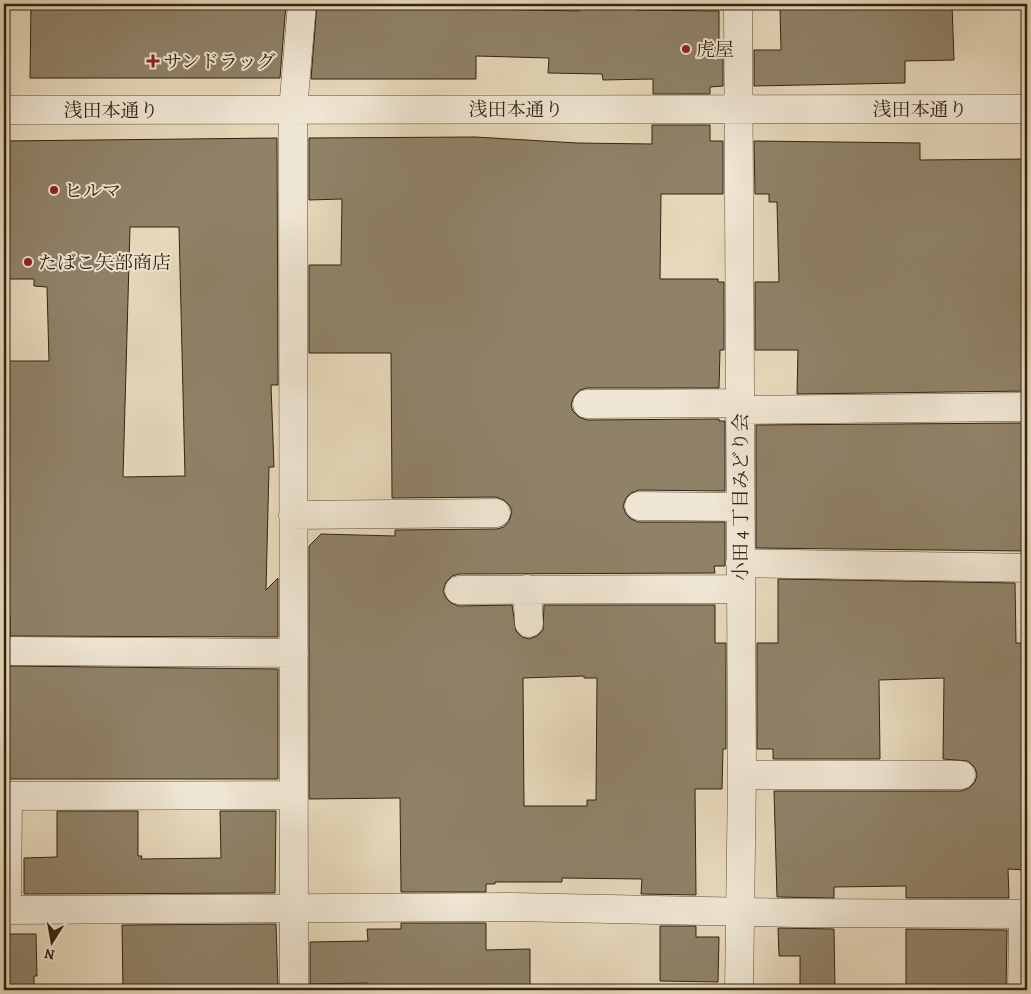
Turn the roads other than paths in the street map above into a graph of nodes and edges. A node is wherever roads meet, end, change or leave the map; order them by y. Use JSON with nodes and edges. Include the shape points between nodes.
{"nodes":[{"id":1,"x":302,"y":4,"type":"edge"},
{"id":2,"x":738,"y":4,"type":"edge"},
{"id":3,"x":737,"y":108,"type":"junction"},
{"id":4,"x":1027,"y":109,"type":"edge"},
{"id":5,"x":4,"y":110,"type":"edge"},
{"id":6,"x":293,"y":110,"type":"junction"},
{"id":7,"x":587,"y":404,"type":"dead end"},
{"id":8,"x":741,"y":407,"type":"junction"},
{"id":9,"x":1027,"y":407,"type":"edge"},
{"id":10,"x":639,"y":506,"type":"dead end"},
{"id":11,"x":740,"y":507,"type":"junction"},
{"id":12,"x":496,"y":513,"type":"dead end"},
{"id":13,"x":293,"y":515,"type":"junction"},
{"id":14,"x":1027,"y":568,"type":"edge"},
{"id":15,"x":740,"y":576,"type":"junction"},
{"id":16,"x":527,"y":589,"type":"junction"},
{"id":17,"x":459,"y":590,"type":"dead end"},
{"id":18,"x":528,"y":623,"type":"dead end"},
{"id":19,"x":13,"y":651,"type":"dead end"},
{"id":20,"x":294,"y":653,"type":"junction"},
{"id":21,"x":742,"y":775,"type":"junction"},
{"id":22,"x":962,"y":776,"type":"dead end"},
{"id":23,"x":293,"y":795,"type":"junction"},
{"id":24,"x":6,"y":910,"type":"edge"},
{"id":25,"x":294,"y":910,"type":"junction"},
{"id":26,"x":739,"y":911,"type":"junction"},
{"id":27,"x":1025,"y":914,"type":"edge"},
{"id":28,"x":294,"y":990,"type":"edge"},
{"id":29,"x":739,"y":990,"type":"edge"},
{"id":30,"x":1022,"y":990,"type":"edge"}],
"edges":[{"from":1,"to":6,"type":"street"},
{"from":2,"to":3,"type":"street","name":"小田 4 丁目みどり会"},
{"from":3,"to":4,"type":"street","name":"浅田本通り"},
{"from":3,"to":6,"type":"street","name":"浅田本通り"},
{"from":3,"to":8,"type":"street","name":"小田 4 丁目みどり会"},
{"from":5,"to":6,"type":"street","name":"浅田本通り"},
{"from":6,"to":13,"type":"street"},
{"from":7,"to":8,"type":"street"},
{"from":8,"to":9,"type":"street"},
{"from":8,"to":11,"type":"street","name":"小田 4 丁目みどり会"},
{"from":10,"to":11,"type":"street"},
{"from":11,"to":15,"type":"street","name":"小田 4 丁目みどり会"},
{"from":12,"to":13,"type":"street"},
{"from":13,"to":20,"type":"street"},
{"from":14,"to":15,"type":"street"},
{"from":15,"to":16,"type":"street"},
{"from":15,"to":21,"type":"street","name":"小田 4 丁目みどり会"},
{"from":16,"to":17,"type":"street"},
{"from":16,"to":18,"type":"street"},
{"from":19,"to":20,"type":"street"},
{"from":20,"to":23,"type":"street"},
{"from":21,"to":22,"type":"street"},
{"from":21,"to":26,"type":"street","name":"小田 4 丁目みどり会"},
{"from":23,"to":24,"type":"street","via":[[8,796]]},
{"from":23,"to":25,"type":"street"},
{"from":24,"to":25,"type":"street"},
{"from":25,"to":26,"type":"street","via":[[513,907]]},
{"from":25,"to":28,"type":"street"},
{"from":26,"to":27,"type":"street"},
{"from":26,"to":29,"type":"street","name":"小田 4 丁目みどり会"},
{"from":27,"to":30,"type":"street"}]}
